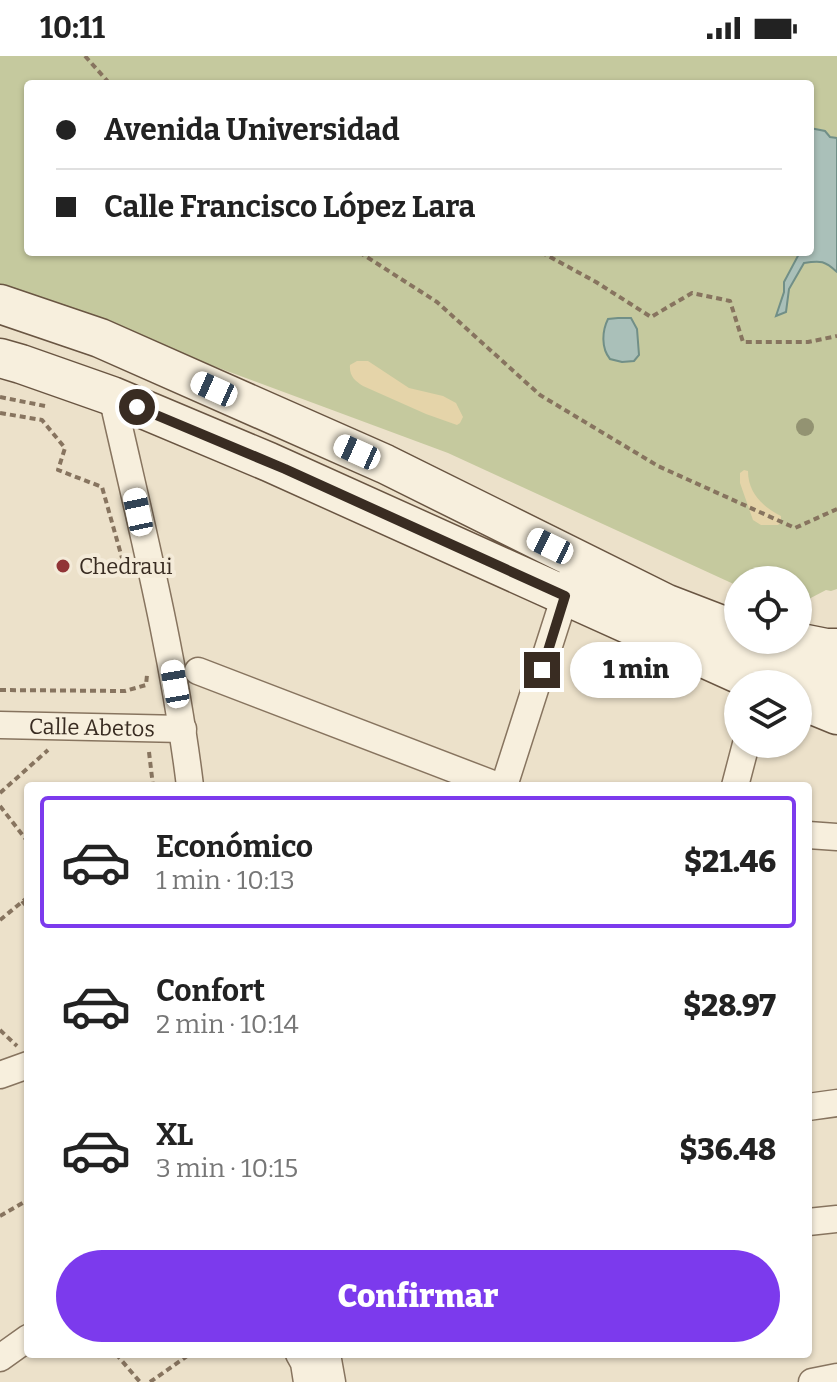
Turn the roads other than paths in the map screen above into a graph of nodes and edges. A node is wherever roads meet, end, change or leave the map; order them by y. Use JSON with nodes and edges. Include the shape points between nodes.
{"nodes":[{"id":1,"x":0,"y":304,"type":"edge"},
{"id":2,"x":0,"y":358,"type":"edge"},
{"id":3,"x":112,"y":396,"type":"junction"},
{"id":4,"x":577,"y":560,"type":"junction"},
{"id":5,"x":565,"y":596,"type":"junction"},
{"id":6,"x":724,"y":627,"type":"edge"},
{"id":7,"x":812,"y":645,"type":"edge"},
{"id":8,"x":837,"y":648,"type":"edge"},
{"id":9,"x":764,"y":654,"type":"edge"},
{"id":10,"x":730,"y":670,"type":"edge"},
{"id":11,"x":198,"y":671,"type":"dead end"},
{"id":12,"x":828,"y":704,"type":"edge"},
{"id":13,"x":0,"y":725,"type":"edge"},
{"id":14,"x":183,"y":729,"type":"junction"},
{"id":15,"x":742,"y":758,"type":"edge"},
{"id":16,"x":190,"y":782,"type":"edge"},
{"id":17,"x":490,"y":782,"type":"edge"},
{"id":18,"x":502,"y":782,"type":"edge"},
{"id":19,"x":736,"y":782,"type":"edge"},
{"id":20,"x":812,"y":835,"type":"edge"},
{"id":21,"x":837,"y":837,"type":"edge"},
{"id":22,"x":23,"y":1056,"type":"edge"},
{"id":23,"x":0,"y":1075,"type":"edge"},
{"id":24,"x":837,"y":1103,"type":"edge"},
{"id":25,"x":812,"y":1106,"type":"edge"},
{"id":26,"x":837,"y":1219,"type":"edge"},
{"id":27,"x":812,"y":1222,"type":"edge"},
{"id":28,"x":24,"y":1341,"type":"edge"},
{"id":29,"x":0,"y":1358,"type":"edge"},
{"id":30,"x":301,"y":1358,"type":"edge"},
{"id":31,"x":328,"y":1358,"type":"edge"},
{"id":32,"x":837,"y":1377,"type":"edge"},
{"id":33,"x":307,"y":1382,"type":"edge"},
{"id":34,"x":332,"y":1382,"type":"edge"},
{"id":35,"x":812,"y":1382,"type":"edge"}],
"edges":[{"from":1,"to":4,"type":"main road","via":[[100,338],[385,464]]},
{"from":2,"to":3,"type":"main road"},
{"from":3,"to":5,"type":"main road"},
{"from":3,"to":14,"type":"street"},
{"from":4,"to":5,"type":"street"},
{"from":4,"to":6,"type":"main road"},
{"from":5,"to":10,"type":"main road"},
{"from":5,"to":18,"type":"street"},
{"from":7,"to":8,"type":"main road"},
{"from":9,"to":12,"type":"main road"},
{"from":11,"to":17,"type":"street"},
{"from":13,"to":14,"type":"street","name":"Calle Abetos"},
{"from":14,"to":16,"type":"street"},
{"from":15,"to":19,"type":"street"},
{"from":20,"to":21,"type":"street"},
{"from":22,"to":23,"type":"street"},
{"from":24,"to":25,"type":"street"},
{"from":26,"to":27,"type":"street"},
{"from":28,"to":29,"type":"street"},
{"from":30,"to":33,"type":"street"},
{"from":31,"to":34,"type":"street"},
{"from":32,"to":35,"type":"street"}]}
